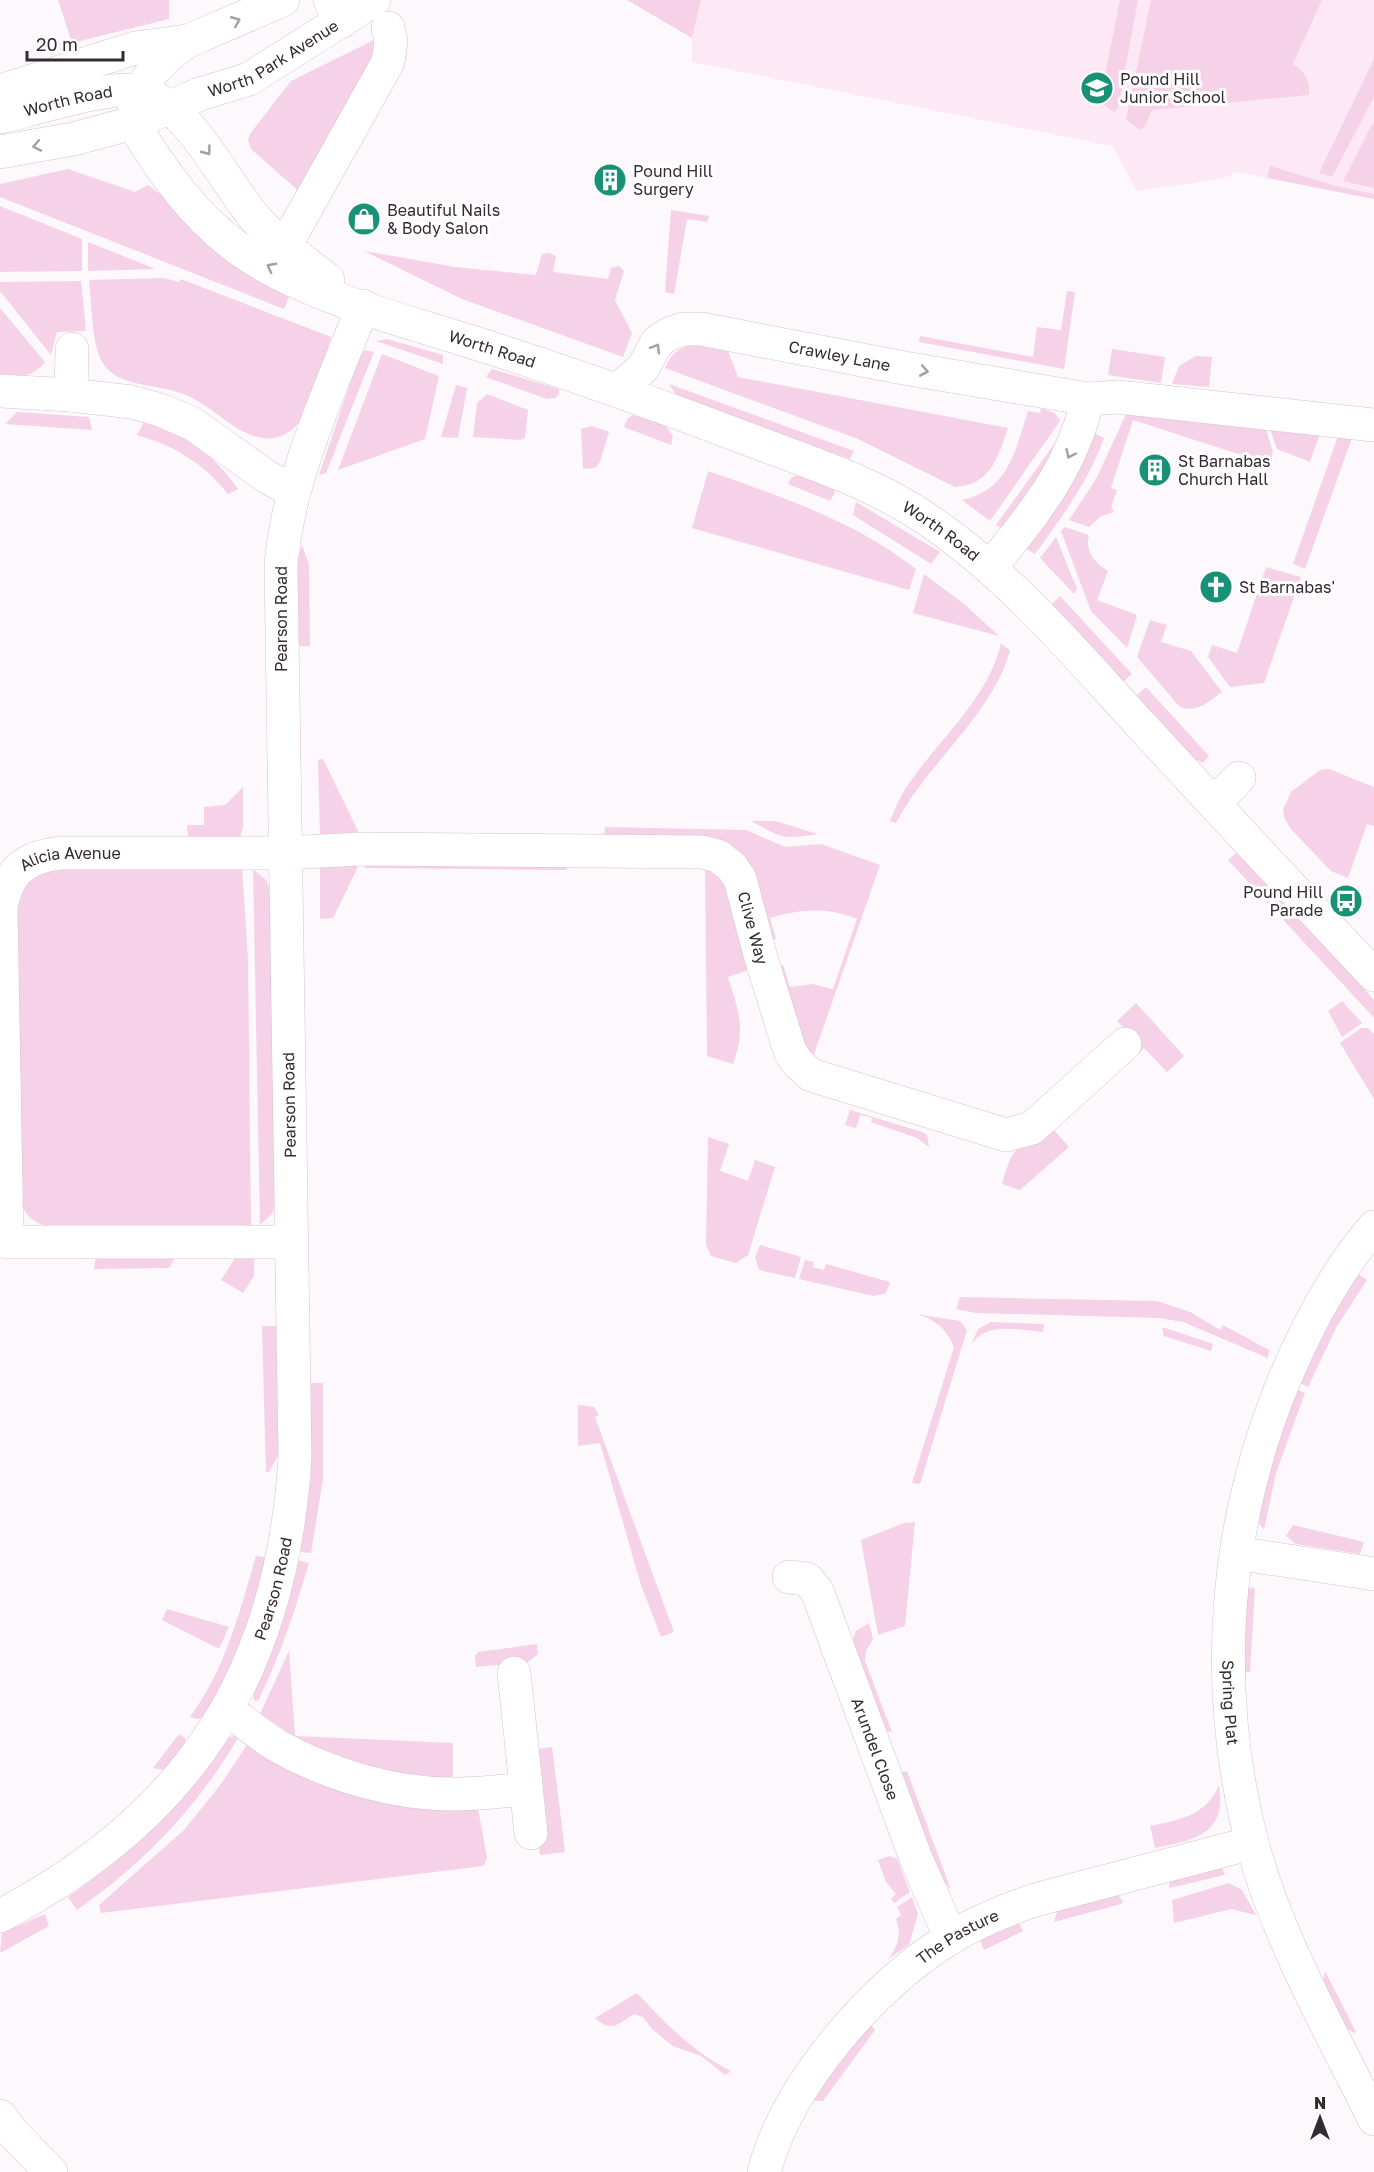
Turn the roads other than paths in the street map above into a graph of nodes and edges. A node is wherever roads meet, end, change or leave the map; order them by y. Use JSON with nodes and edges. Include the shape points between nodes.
{"nodes":[{"id":1,"x":284,"y":0,"type":"edge"},
{"id":2,"x":335,"y":11,"type":"edge"},
{"id":3,"x":381,"y":14,"type":"edge"},
{"id":4,"x":188,"y":41,"type":"junction"},
{"id":5,"x":0,"y":92,"type":"edge"},
{"id":6,"x":139,"y":92,"type":"junction"},
{"id":7,"x":167,"y":107,"type":"junction"},
{"id":8,"x":0,"y":117,"type":"edge"},
{"id":9,"x":133,"y":123,"type":"junction"},
{"id":10,"x":0,"y":152,"type":"edge"},
{"id":11,"x":285,"y":246,"type":"junction"},
{"id":12,"x":363,"y":306,"type":"junction"},
{"id":13,"x":72,"y":349,"type":"dead end"},
{"id":14,"x":617,"y":390,"type":"junction"},
{"id":15,"x":0,"y":391,"type":"edge"},
{"id":16,"x":71,"y":395,"type":"junction"},
{"id":17,"x":1088,"y":399,"type":"junction"},
{"id":18,"x":1374,"y":425,"type":"edge"},
{"id":19,"x":293,"y":491,"type":"junction"},
{"id":20,"x":990,"y":568,"type":"junction"},
{"id":21,"x":1239,"y":778,"type":"dead end"},
{"id":22,"x":1214,"y":803,"type":"junction"},
{"id":23,"x":284,"y":853,"type":"junction"},
{"id":24,"x":1374,"y":975,"type":"edge"},
{"id":25,"x":1125,"y":1044,"type":"dead end"},
{"id":26,"x":1374,"y":1227,"type":"edge"},
{"id":27,"x":3,"y":1242,"type":"edge"},
{"id":28,"x":291,"y":1242,"type":"junction"},
{"id":29,"x":1236,"y":1553,"type":"junction"},
{"id":30,"x":1374,"y":1574,"type":"edge"},
{"id":31,"x":789,"y":1577,"type":"dead end"},
{"id":32,"x":514,"y":1673,"type":"dead end"},
{"id":33,"x":228,"y":1710,"type":"junction"},
{"id":34,"x":526,"y":1789,"type":"junction"},
{"id":35,"x":531,"y":1833,"type":"dead end"},
{"id":36,"x":1252,"y":1843,"type":"junction"},
{"id":37,"x":0,"y":1916,"type":"edge"},
{"id":38,"x":951,"y":1938,"type":"junction"},
{"id":39,"x":1361,"y":2060,"type":"edge"},
{"id":40,"x":0,"y":2116,"type":"edge"},
{"id":41,"x":1374,"y":2119,"type":"edge"},
{"id":42,"x":51,"y":2172,"type":"edge"},
{"id":43,"x":764,"y":2172,"type":"edge"}],
"edges":[{"from":4,"to":1,"type":"street","one_way":true},
{"from":2,"to":3,"type":"street","name":"Worth Park Avenue"},
{"from":2,"to":7,"type":"street","name":"Worth Park Avenue","via":[[249,79]]},
{"from":3,"to":11,"type":"street","via":[[391,41],[388,62]]},
{"from":4,"to":5,"type":"street","via":[[135,48]]},
{"from":4,"to":6,"type":"street","name":"Worth Road","via":[[164,58]]},
{"from":6,"to":7,"type":"street","name":"Worth Road"},
{"from":6,"to":8,"type":"street","name":"Worth Road","via":[[117,90]]},
{"from":6,"to":9,"type":"street","name":"Worth Road"},
{"from":7,"to":9,"type":"street","name":"Worth Park Avenue"},
{"from":7,"to":11,"type":"street","name":"Worth Road","one_way":true,"via":[[210,154],[256,220]]},
{"from":9,"to":10,"type":"street","name":"Worth Park Avenue","one_way":true},
{"from":12,"to":9,"type":"street","name":"Worth Road","one_way":true,"via":[[301,283],[245,253],[179,191]]},
{"from":11,"to":12,"type":"street","name":"Worth Road"},
{"from":12,"to":14,"type":"street","name":"Worth Road"},
{"from":12,"to":19,"type":"street","name":"Pearson Road"},
{"from":13,"to":16,"type":"street"},
{"from":14,"to":17,"type":"street","name":"Crawley Lane","one_way":true,"via":[[643,368],[657,342],[683,329],[701,328]]},
{"from":14,"to":20,"type":"street","name":"Worth Road","via":[[856,480],[915,512]]},
{"from":15,"to":16,"type":"street"},
{"from":16,"to":19,"type":"street","via":[[132,402],[164,411],[194,424]]},
{"from":17,"to":18,"type":"street","name":"Crawley Lane","via":[[1118,398]]},
{"from":17,"to":20,"type":"street","one_way":true,"via":[[1080,432],[1053,488]]},
{"from":19,"to":23,"type":"street","name":"Pearson Road","via":[[280,567]]},
{"from":20,"to":22,"type":"street","name":"Worth Road","via":[[1024,598]]},
{"from":21,"to":22,"type":"street"},
{"from":22,"to":24,"type":"street","name":"Worth Road"},
{"from":23,"to":25,"type":"street","name":"Clive Way","via":[[361,849],[685,850],[718,856],[740,879],[790,1051],[803,1069],[810,1075],[995,1133],[1019,1133],[1032,1128]]},
{"from":23,"to":27,"type":"street","name":"Alicia Avenue","via":[[43,855],[10,879],[1,908]]},
{"from":23,"to":28,"type":"street","name":"Pearson Road"},
{"from":26,"to":29,"type":"street","name":"Spring Plat","via":[[1334,1281],[1301,1343],[1266,1424],[1246,1493]]},
{"from":27,"to":28,"type":"street","name":"Alicia Avenue"},
{"from":28,"to":33,"type":"street","name":"Pearson Road","via":[[295,1457],[292,1510],[271,1608],[252,1662]]},
{"from":29,"to":30,"type":"street"},
{"from":29,"to":36,"type":"street","name":"Spring Plat","via":[[1227,1628],[1228,1681],[1237,1773]]},
{"from":31,"to":38,"type":"street","name":"Arundel Close","via":[[807,1579],[817,1591],[917,1861]]},
{"from":32,"to":34,"type":"street"},
{"from":33,"to":34,"type":"street","via":[[300,1758],[358,1778],[456,1794]]},
{"from":33,"to":37,"type":"street","name":"Pearson Road","via":[[190,1764],[113,1843],[75,1874]]},
{"from":34,"to":35,"type":"street"},
{"from":36,"to":38,"type":"street","name":"The Pasture","via":[[1035,1900],[1000,1912]]},
{"from":36,"to":39,"type":"street","name":"Spring Plat","via":[[1281,1927]]},
{"from":38,"to":43,"type":"street","name":"The Pasture","via":[[878,1995],[830,2049],[788,2114]]},
{"from":39,"to":41,"type":"street","name":"Spring Plat"},
{"from":40,"to":42,"type":"street"}]}
